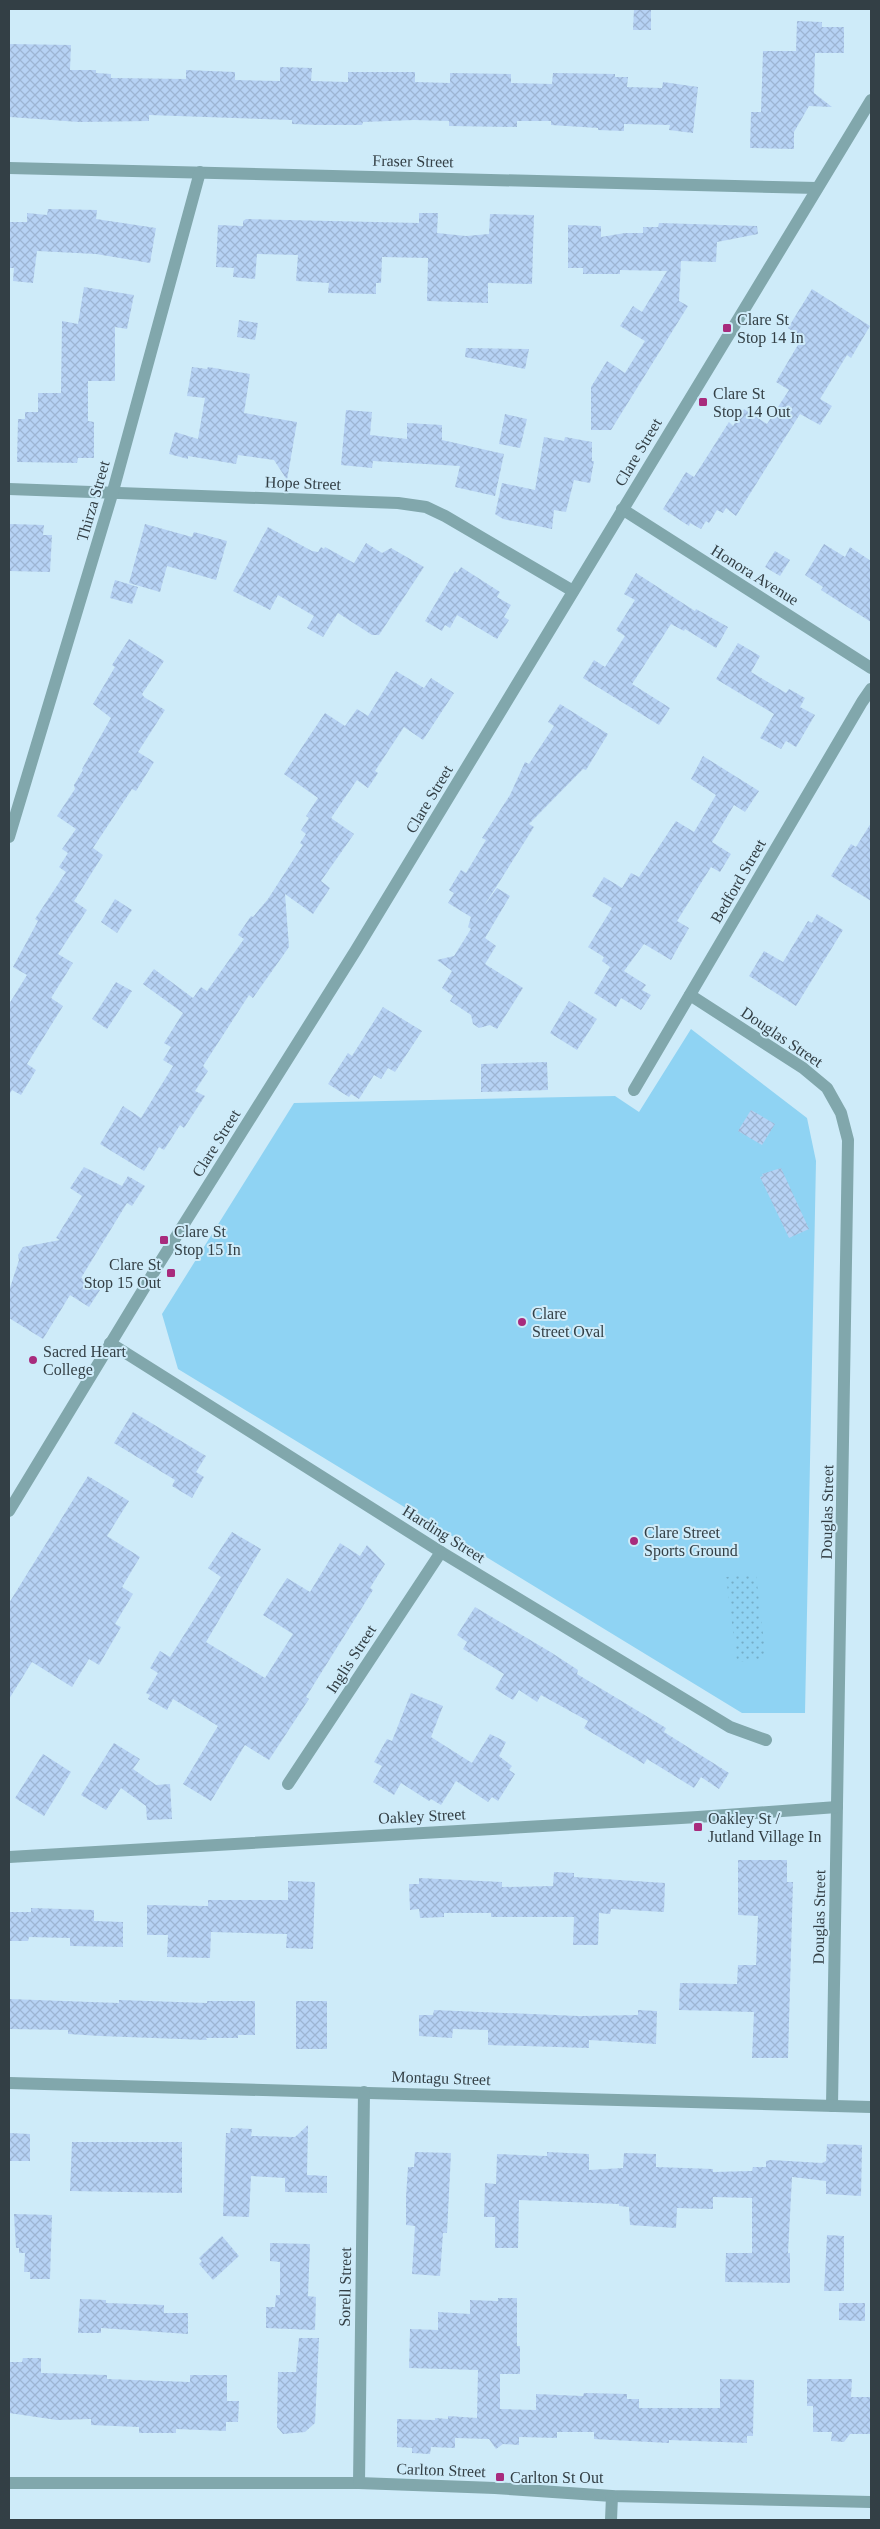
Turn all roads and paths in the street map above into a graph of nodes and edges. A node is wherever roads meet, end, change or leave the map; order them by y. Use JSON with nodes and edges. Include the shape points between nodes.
{"nodes":[{"id":1,"x":871,"y":100,"type":"edge"},
{"id":2,"x":9,"y":168,"type":"edge"},
{"id":3,"x":200,"y":172,"type":"junction"},
{"id":4,"x":817,"y":188,"type":"junction"},
{"id":5,"x":9,"y":488,"type":"edge"},
{"id":6,"x":114,"y":491,"type":"junction"},
{"id":7,"x":622,"y":509,"type":"junction"},
{"id":8,"x":573,"y":591,"type":"junction"},
{"id":9,"x":871,"y":668,"type":"edge"},
{"id":10,"x":871,"y":689,"type":"edge"},
{"id":11,"x":9,"y":837,"type":"edge"},
{"id":12,"x":690,"y":995,"type":"junction"},
{"id":13,"x":634,"y":1090,"type":"dead end"},
{"id":14,"x":110,"y":1344,"type":"junction"},
{"id":15,"x":9,"y":1511,"type":"edge"},
{"id":16,"x":441,"y":1552,"type":"junction"},
{"id":17,"x":766,"y":1740,"type":"dead end"},
{"id":18,"x":288,"y":1784,"type":"dead end"},
{"id":19,"x":837,"y":1806,"type":"junction"},
{"id":20,"x":9,"y":1857,"type":"edge"},
{"id":21,"x":9,"y":2083,"type":"edge"},
{"id":22,"x":364,"y":2092,"type":"junction"},
{"id":23,"x":832,"y":2106,"type":"junction"},
{"id":24,"x":871,"y":2107,"type":"edge"},
{"id":25,"x":9,"y":2483,"type":"edge"},
{"id":26,"x":359,"y":2483,"type":"junction"},
{"id":27,"x":612,"y":2496,"type":"junction"},
{"id":28,"x":871,"y":2502,"type":"edge"},
{"id":29,"x":611,"y":2520,"type":"edge"}],
"edges":[{"from":1,"to":4,"type":"street","name":"Clare Street"},
{"from":2,"to":3,"type":"street","name":"Fraser Street"},
{"from":3,"to":4,"type":"street","name":"Fraser Street"},
{"from":3,"to":6,"type":"street","name":"Thirza Street"},
{"from":4,"to":7,"type":"street","name":"Clare Street"},
{"from":5,"to":6,"type":"street","name":"Hope Street"},
{"from":6,"to":8,"type":"street","name":"Hope Street","via":[[398,503],[426,507]]},
{"from":6,"to":11,"type":"street","name":"Thirza Street"},
{"from":7,"to":8,"type":"street","name":"Clare Street"},
{"from":7,"to":9,"type":"street","name":"Honora Avenue"},
{"from":8,"to":14,"type":"street","name":"Clare Street","via":[[356,950]]},
{"from":10,"to":12,"type":"street","name":"Bedford Street"},
{"from":12,"to":13,"type":"street","name":"Bedford Street"},
{"from":12,"to":19,"type":"street","name":"Douglas Street","via":[[803,1068],[827,1088],[841,1113],[848,1140]]},
{"from":14,"to":15,"type":"street","name":"Clare Street"},
{"from":14,"to":16,"type":"street","name":"Harding Street"},
{"from":16,"to":17,"type":"street","name":"Harding Street","via":[[730,1727]]},
{"from":16,"to":18,"type":"street","name":"Inglis Street"},
{"from":19,"to":20,"type":"street","name":"Oakley Street"},
{"from":19,"to":23,"type":"street","name":"Douglas Street"},
{"from":21,"to":22,"type":"street","name":"Montagu Street"},
{"from":22,"to":23,"type":"street","name":"Montagu Street"},
{"from":22,"to":26,"type":"street","name":"Sorell Street"},
{"from":23,"to":24,"type":"street","name":"Montagu Street"},
{"from":25,"to":26,"type":"street","name":"Carlton Street"},
{"from":26,"to":27,"type":"street","name":"Carlton Street"},
{"from":27,"to":28,"type":"street","name":"Carlton Street"},
{"from":27,"to":29,"type":"street"}]}
